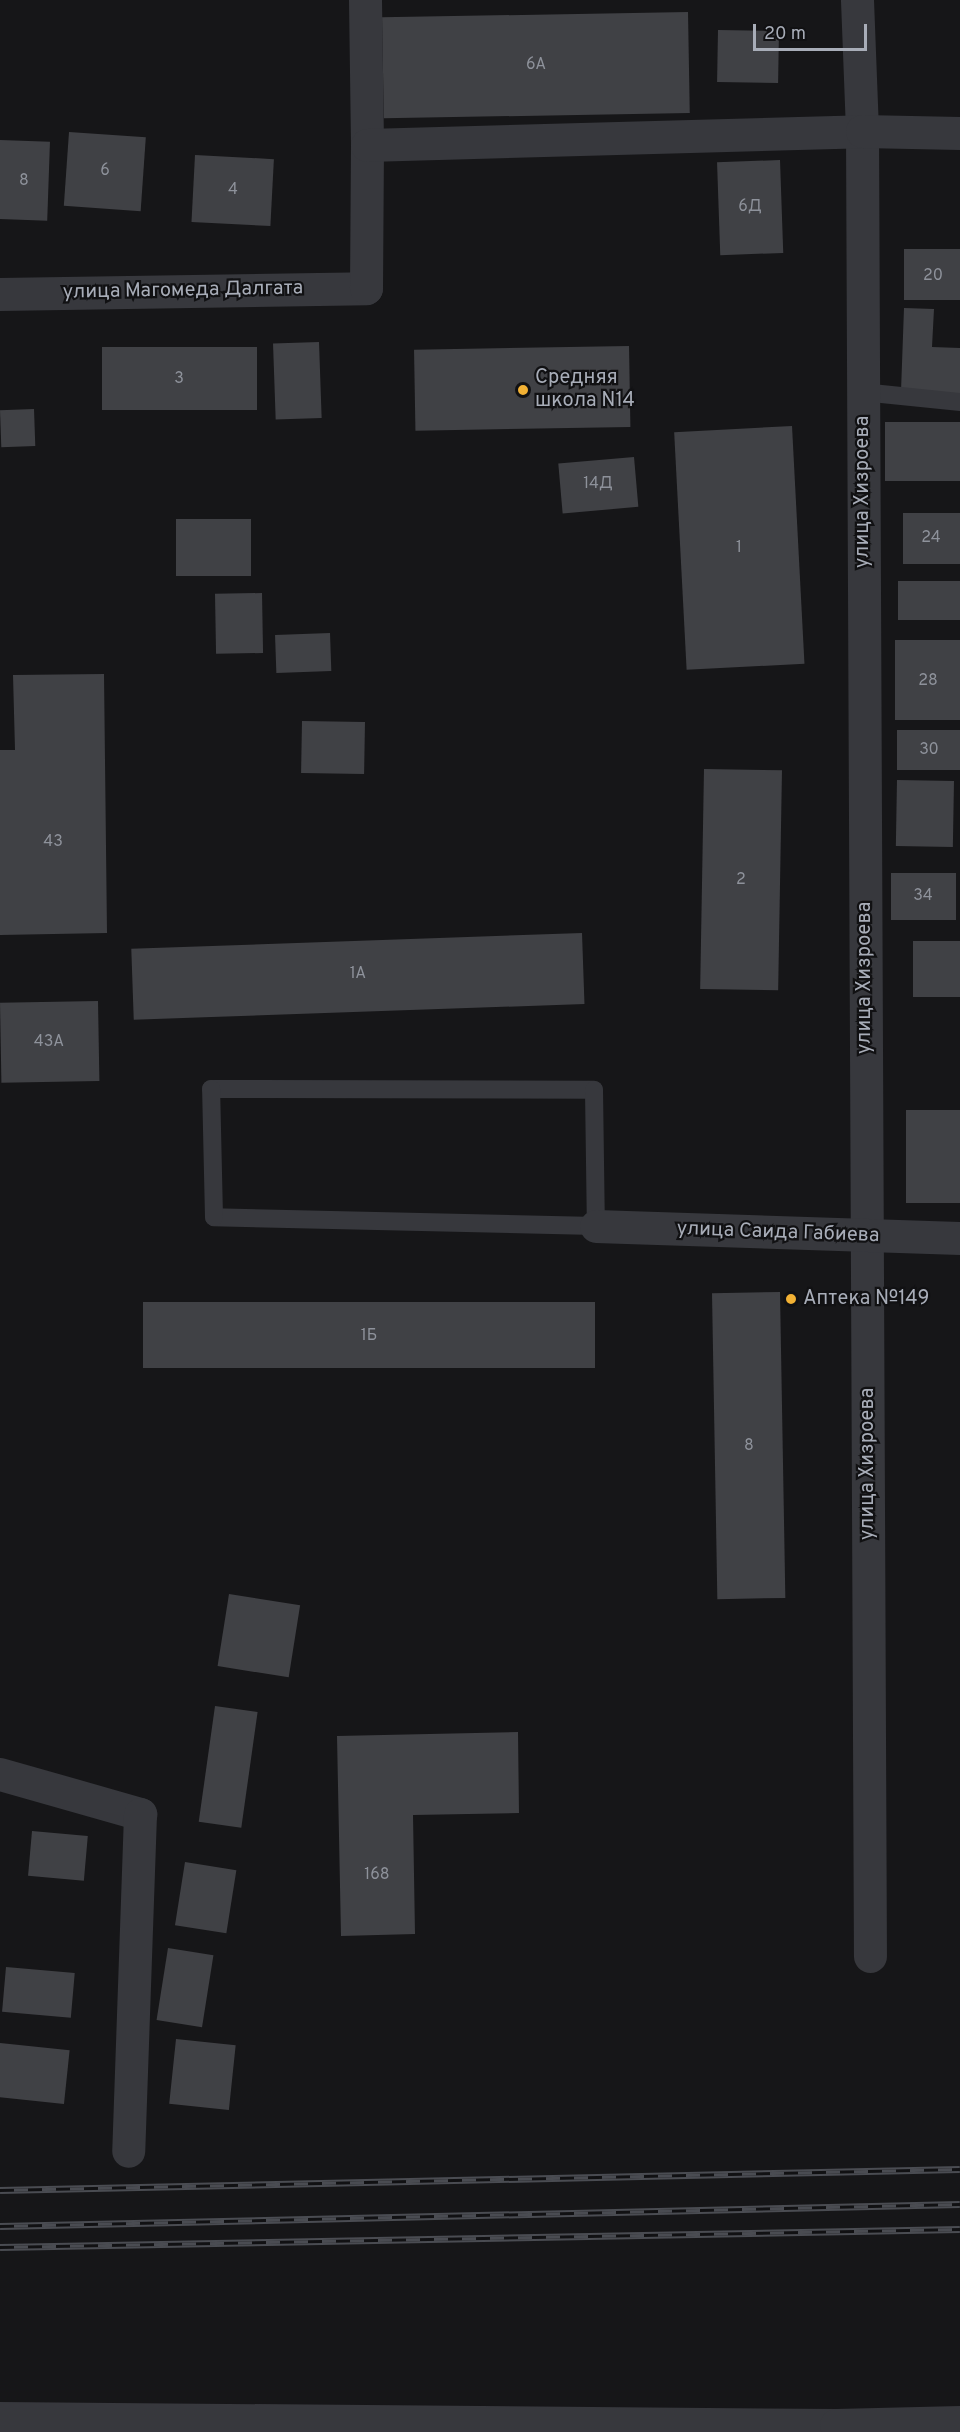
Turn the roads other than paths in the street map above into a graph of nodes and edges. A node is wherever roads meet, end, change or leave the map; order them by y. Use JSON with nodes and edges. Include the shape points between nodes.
{"nodes":[{"id":1,"x":365,"y":0,"type":"edge"},
{"id":2,"x":857,"y":0,"type":"edge"},
{"id":3,"x":862,"y":131,"type":"junction"},
{"id":4,"x":960,"y":133,"type":"edge"},
{"id":5,"x":366,"y":145,"type":"junction"},
{"id":6,"x":0,"y":294,"type":"edge"},
{"id":7,"x":862,"y":392,"type":"junction"},
{"id":8,"x":960,"y":402,"type":"edge"},
{"id":9,"x":596,"y":1226,"type":"junction"},
{"id":10,"x":867,"y":1238,"type":"junction"},
{"id":11,"x":960,"y":1238,"type":"edge"},
{"id":12,"x":0,"y":1774,"type":"edge"},
{"id":13,"x":870,"y":1956,"type":"dead end"},
{"id":14,"x":128,"y":2151,"type":"dead end"},
{"id":15,"x":0,"y":2418,"type":"edge"},
{"id":16,"x":960,"y":2422,"type":"edge"},
{"id":17,"x":80,"y":2425,"type":"edge"},
{"id":18,"x":836,"y":2428,"type":"edge"}],
"edges":[{"from":1,"to":5,"type":"street"},
{"from":2,"to":3,"type":"street","name":"улица Хизроева"},
{"from":3,"to":4,"type":"street"},
{"from":3,"to":5,"type":"street"},
{"from":3,"to":7,"type":"street","name":"улица Хизроева"},
{"from":5,"to":6,"type":"street","name":"улица Магомеда Далгата","via":[[366,288]]},
{"from":7,"to":8,"type":"lane"},
{"from":7,"to":10,"type":"street","name":"улица Хизроева"},
{"from":9,"to":9,"type":"lane","via":[[214,1217],[211,1089],[594,1090]]},
{"from":9,"to":10,"type":"street","name":"улица Саида Габиева"},
{"from":10,"to":11,"type":"street","name":"улица Саида Габиева"},
{"from":10,"to":13,"type":"street","name":"улица Хизроева"},
{"from":12,"to":14,"type":"street","via":[[140,1814]]},
{"from":15,"to":17,"type":"street"},
{"from":16,"to":18,"type":"street"},
{"from":17,"to":18,"type":"street"}]}
